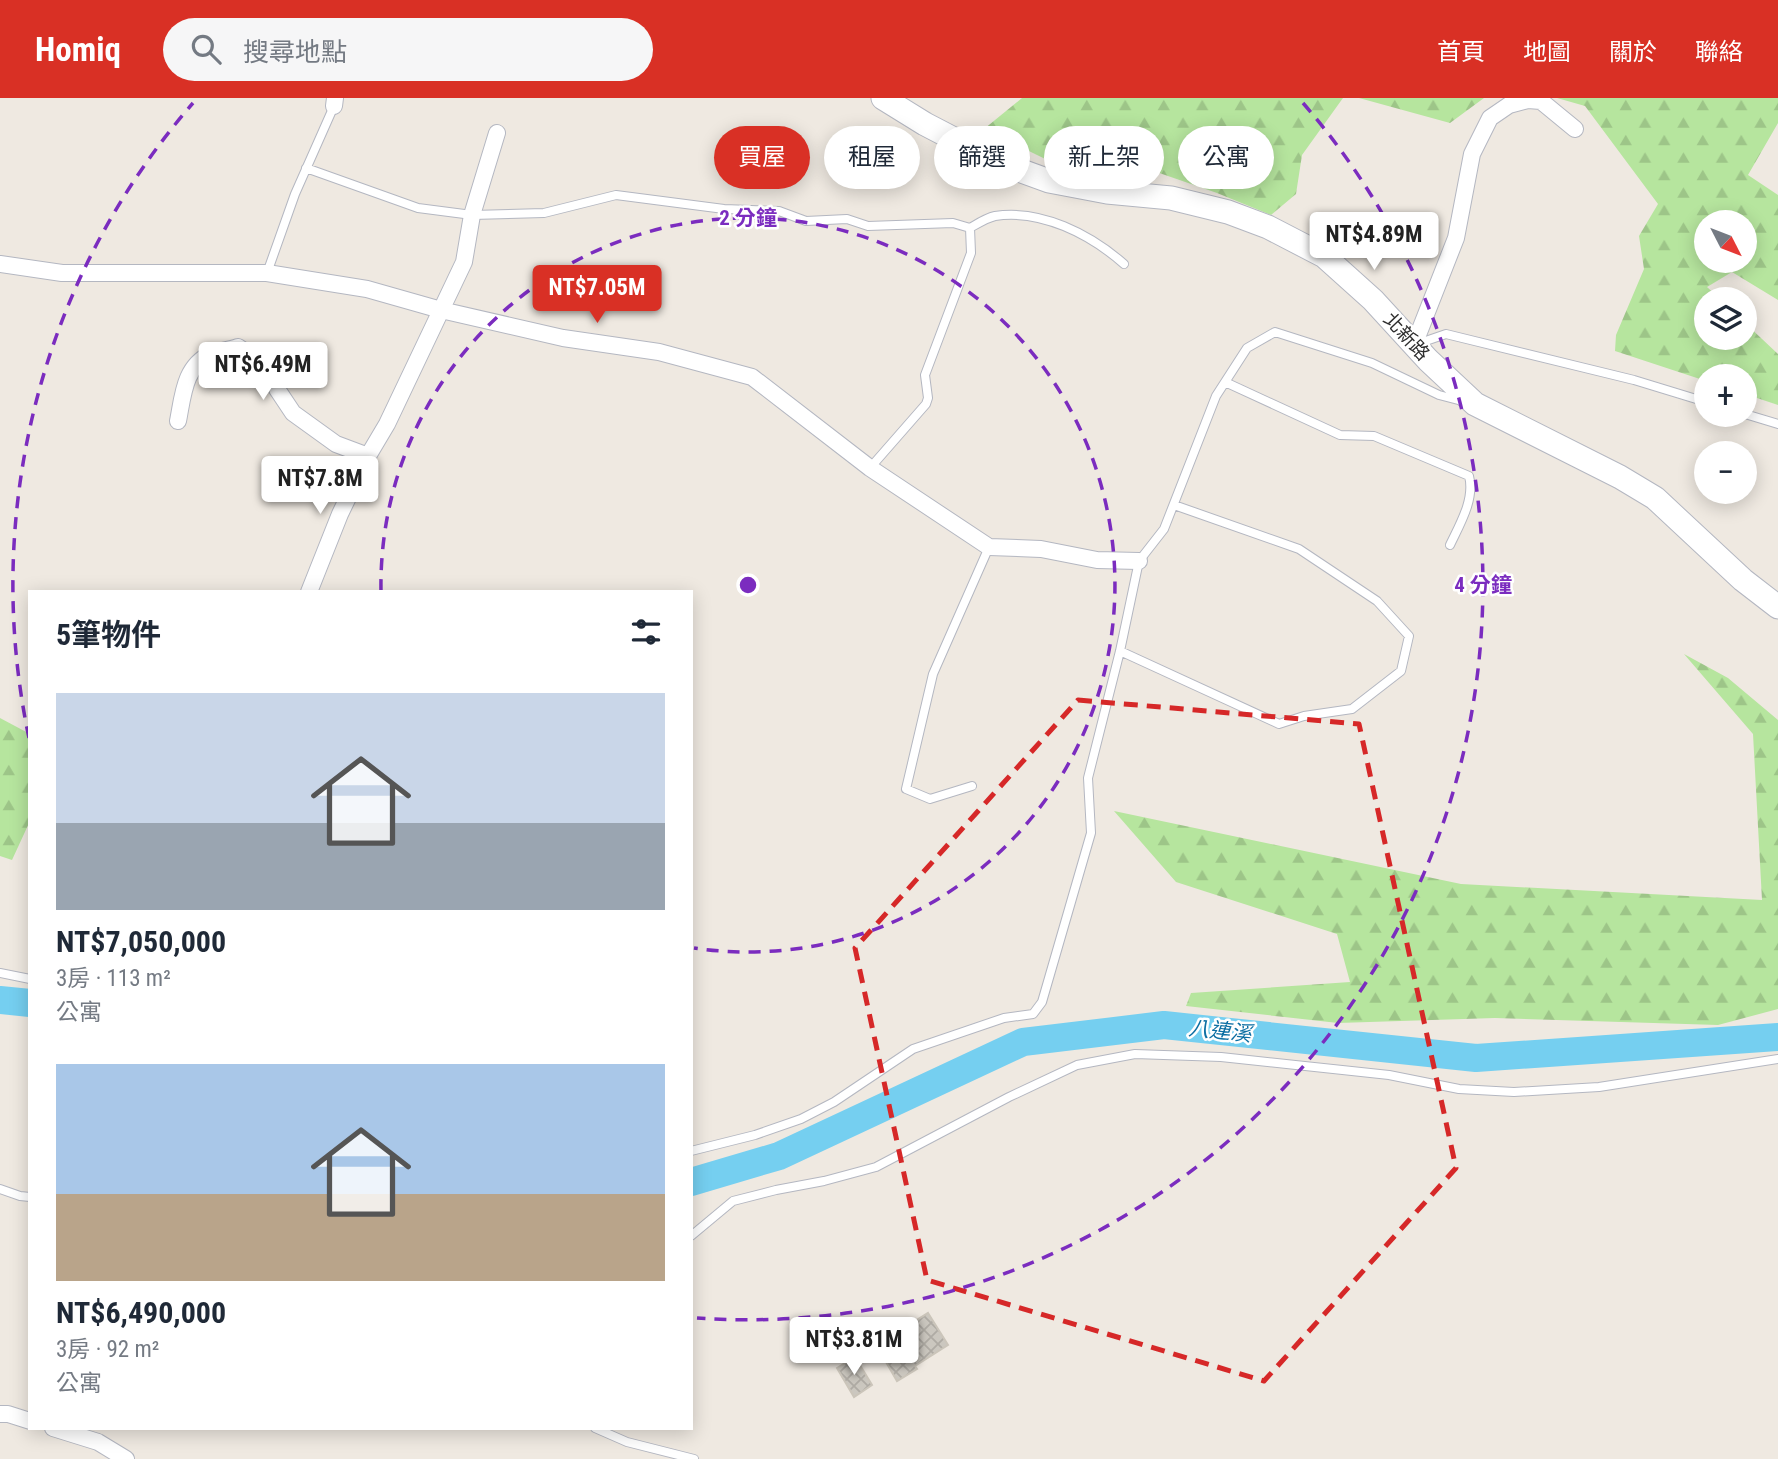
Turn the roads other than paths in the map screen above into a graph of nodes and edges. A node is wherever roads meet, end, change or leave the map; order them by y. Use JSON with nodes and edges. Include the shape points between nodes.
{"nodes":[{"id":1,"x":883,"y":98,"type":"edge"},
{"id":2,"x":335,"y":102,"type":"edge"},
{"id":3,"x":1575,"y":129,"type":"dead end"},
{"id":4,"x":497,"y":132,"type":"dead end"},
{"id":5,"x":306,"y":168,"type":"junction"},
{"id":6,"x":472,"y":215,"type":"junction"},
{"id":7,"x":970,"y":228,"type":"junction"},
{"id":8,"x":0,"y":264,"type":"edge"},
{"id":9,"x":1124,"y":264,"type":"dead end"},
{"id":10,"x":268,"y":273,"type":"junction"},
{"id":11,"x":441,"y":310,"type":"junction"},
{"id":12,"x":1414,"y":345,"type":"junction"},
{"id":13,"x":1225,"y":382,"type":"junction"},
{"id":14,"x":1694,"y":398,"type":"edge"},
{"id":15,"x":1475,"y":404,"type":"junction"},
{"id":16,"x":1757,"y":418,"type":"edge"},
{"id":17,"x":178,"y":421,"type":"dead end"},
{"id":18,"x":1778,"y":424,"type":"edge"},
{"id":19,"x":368,"y":456,"type":"junction"},
{"id":20,"x":870,"y":468,"type":"junction"},
{"id":21,"x":1174,"y":505,"type":"junction"},
{"id":22,"x":1450,"y":545,"type":"dead end"},
{"id":23,"x":989,"y":547,"type":"junction"},
{"id":24,"x":1139,"y":561,"type":"junction"},
{"id":25,"x":310,"y":590,"type":"edge"},
{"id":26,"x":1778,"y":607,"type":"edge"},
{"id":27,"x":1120,"y":651,"type":"junction"},
{"id":28,"x":972,"y":786,"type":"dead end"},
{"id":29,"x":0,"y":973,"type":"edge"},
{"id":30,"x":28,"y":979,"type":"edge"},
{"id":31,"x":1778,"y":1059,"type":"edge"},
{"id":32,"x":693,"y":1150,"type":"edge"},
{"id":33,"x":0,"y":1189,"type":"edge"},
{"id":34,"x":28,"y":1197,"type":"edge"},
{"id":35,"x":693,"y":1234,"type":"edge"},
{"id":36,"x":0,"y":1414,"type":"edge"},
{"id":37,"x":28,"y":1420,"type":"edge"},
{"id":38,"x":59,"y":1430,"type":"edge"},
{"id":39,"x":600,"y":1430,"type":"edge"},
{"id":40,"x":126,"y":1459,"type":"edge"},
{"id":41,"x":694,"y":1459,"type":"edge"}],
"edges":[{"from":1,"to":12,"type":"main road","name":"北新路","via":[[1000,163],[1049,181],[1171,198],[1268,228],[1324,256]]},
{"from":2,"to":5,"type":"lane"},
{"from":3,"to":12,"type":"street","via":[[1541,101],[1510,105],[1490,118],[1472,154],[1456,238]]},
{"from":4,"to":6,"type":"street"},
{"from":5,"to":6,"type":"lane","via":[[418,208]]},
{"from":5,"to":10,"type":"lane"},
{"from":6,"to":7,"type":"lane","via":[[544,214],[616,195],[779,211],[806,221],[847,219],[868,226],[953,223]]},
{"from":6,"to":11,"type":"street","via":[[464,262]]},
{"from":7,"to":9,"type":"lane","via":[[993,216],[1035,216],[1074,231]]},
{"from":7,"to":20,"type":"lane","via":[[971,253],[925,375],[929,397]]},
{"from":8,"to":10,"type":"street","via":[[62,273]]},
{"from":10,"to":11,"type":"street","via":[[367,289]]},
{"from":11,"to":19,"type":"street"},
{"from":11,"to":20,"type":"street","via":[[564,338],[659,352],[752,377]]},
{"from":12,"to":14,"type":"lane","via":[[1447,334]]},
{"from":12,"to":15,"type":"main road","name":"北新路"},
{"from":13,"to":15,"type":"lane","via":[[1247,348],[1275,332],[1372,363],[1439,395]]},
{"from":13,"to":21,"type":"lane"},
{"from":13,"to":22,"type":"lane","via":[[1340,435],[1374,436],[1469,476],[1472,486],[1465,512]]},
{"from":15,"to":26,"type":"main road","name":"北新路","via":[[1655,498]]},
{"from":16,"to":18,"type":"lane"},
{"from":17,"to":19,"type":"street","via":[[188,376],[197,363],[239,347],[271,369],[276,389],[293,413],[336,444]]},
{"from":19,"to":25,"type":"street"},
{"from":20,"to":23,"type":"street"},
{"from":21,"to":24,"type":"lane","via":[[1164,529]]},
{"from":21,"to":27,"type":"lane","via":[[1299,549],[1377,601],[1409,636],[1401,671],[1352,709],[1279,724]]},
{"from":23,"to":24,"type":"street"},
{"from":23,"to":28,"type":"lane","via":[[933,674],[906,789],[930,799]]},
{"from":24,"to":27,"type":"lane"},
{"from":27,"to":32,"type":"lane","via":[[1088,778],[1091,833],[1042,1002],[1033,1014],[1004,1018],[913,1049],[800,1119]]},
{"from":29,"to":30,"type":"lane"},
{"from":31,"to":35,"type":"lane","via":[[1599,1087],[1514,1092],[1221,1057],[1135,1054],[1077,1065],[876,1167],[733,1201]]},
{"from":33,"to":34,"type":"lane"},
{"from":36,"to":37,"type":"street"},
{"from":38,"to":40,"type":"street","via":[[98,1442]]},
{"from":39,"to":41,"type":"lane"}]}
